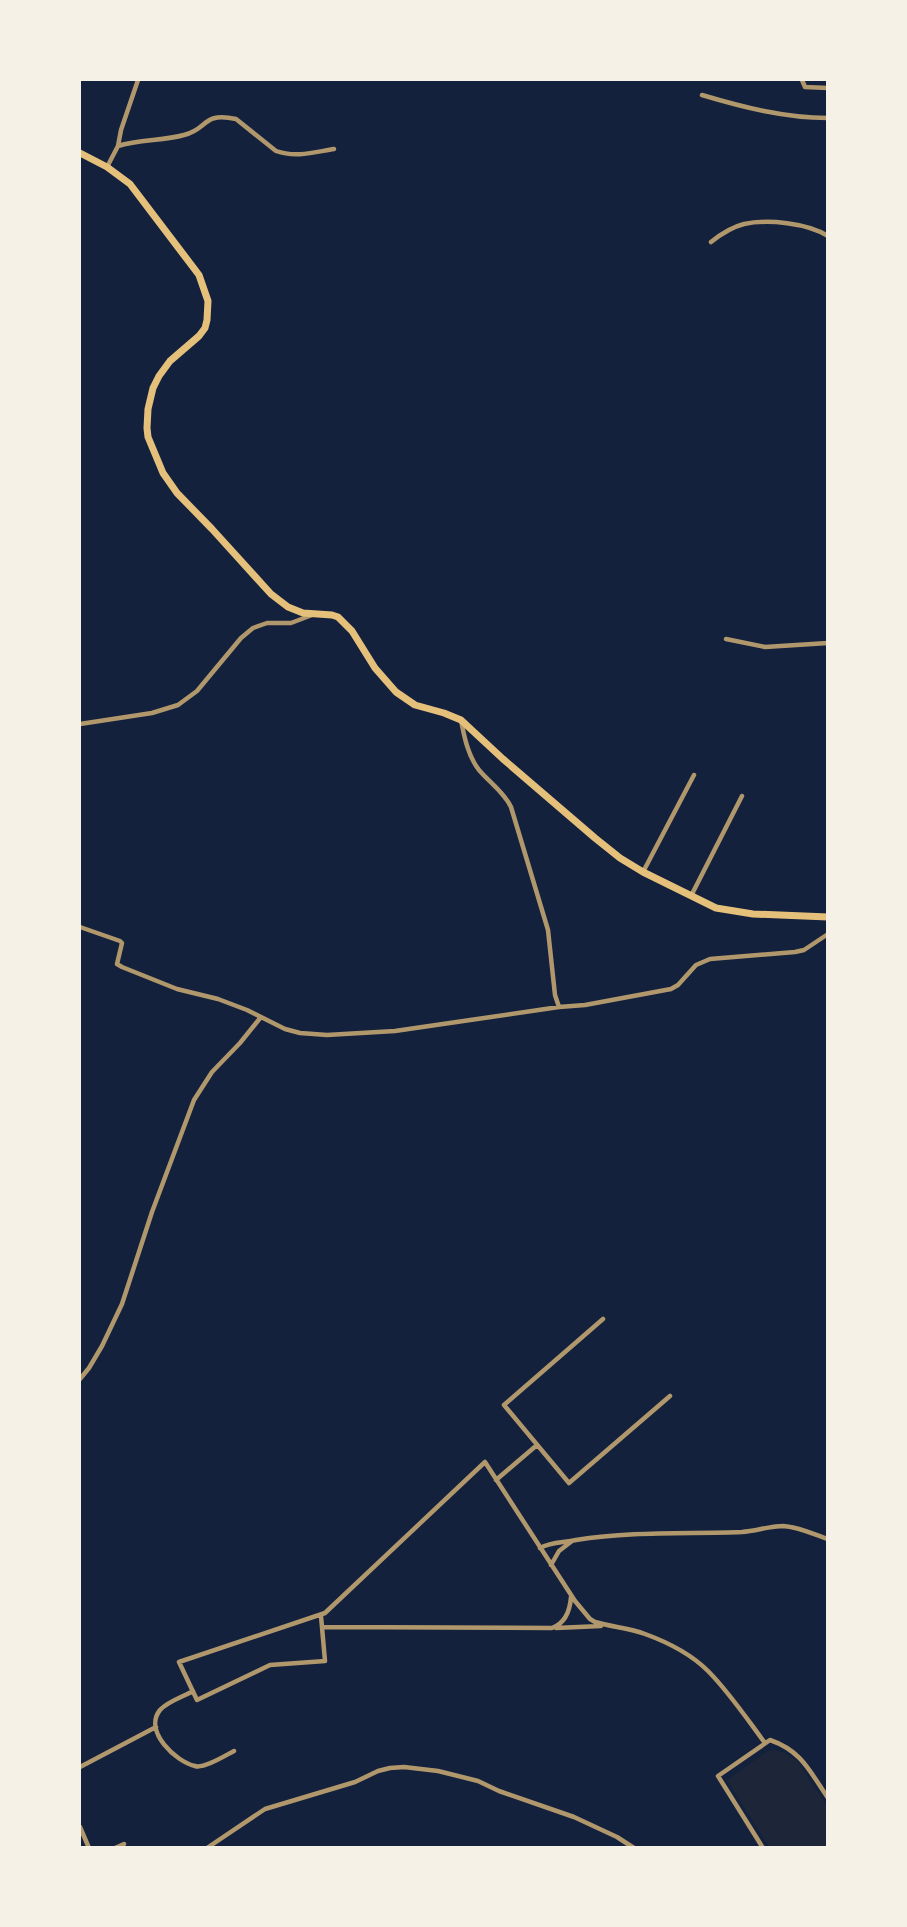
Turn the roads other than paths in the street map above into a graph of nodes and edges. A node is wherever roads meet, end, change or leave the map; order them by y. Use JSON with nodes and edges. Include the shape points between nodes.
{"nodes":[{"id":1,"x":138,"y":80,"type":"edge"},
{"id":2,"x":802,"y":80,"type":"edge"},
{"id":3,"x":828,"y":88,"type":"edge"},
{"id":4,"x":702,"y":95,"type":"dead end"},
{"id":5,"x":828,"y":118,"type":"edge"},
{"id":6,"x":118,"y":146,"type":"junction"},
{"id":7,"x":334,"y":149,"type":"dead end"},
{"id":8,"x":80,"y":153,"type":"edge"},
{"id":9,"x":107,"y":167,"type":"junction"},
{"id":10,"x":828,"y":236,"type":"edge"},
{"id":11,"x":711,"y":242,"type":"dead end"},
{"id":12,"x":315,"y":614,"type":"junction"},
{"id":13,"x":726,"y":639,"type":"dead end"},
{"id":14,"x":828,"y":642,"type":"edge"},
{"id":15,"x":461,"y":720,"type":"junction"},
{"id":16,"x":80,"y":724,"type":"edge"},
{"id":17,"x":694,"y":775,"type":"dead end"},
{"id":18,"x":742,"y":796,"type":"dead end"},
{"id":19,"x":643,"y":872,"type":"junction"},
{"id":20,"x":691,"y":896,"type":"junction"},
{"id":21,"x":828,"y":917,"type":"edge"},
{"id":22,"x":80,"y":927,"type":"edge"},
{"id":23,"x":828,"y":934,"type":"edge"},
{"id":24,"x":559,"y":1006,"type":"junction"},
{"id":25,"x":261,"y":1017,"type":"junction"},
{"id":26,"x":603,"y":1319,"type":"dead end"},
{"id":27,"x":80,"y":1379,"type":"edge"},
{"id":28,"x":670,"y":1396,"type":"dead end"},
{"id":29,"x":537,"y":1445,"type":"junction"},
{"id":30,"x":496,"y":1480,"type":"junction"},
{"id":31,"x":828,"y":1539,"type":"edge"},
{"id":32,"x":572,"y":1541,"type":"junction"},
{"id":33,"x":540,"y":1548,"type":"junction"},
{"id":34,"x":551,"y":1565,"type":"junction"},
{"id":35,"x":571,"y":1594,"type":"junction"},
{"id":36,"x":321,"y":1616,"type":"junction"},
{"id":37,"x":607,"y":1625,"type":"junction"},
{"id":38,"x":322,"y":1627,"type":"junction"},
{"id":39,"x":552,"y":1628,"type":"junction"},
{"id":40,"x":193,"y":1691,"type":"junction"},
{"id":41,"x":156,"y":1727,"type":"junction"},
{"id":42,"x":765,"y":1743,"type":"junction"},
{"id":43,"x":234,"y":1751,"type":"dead end"},
{"id":44,"x":80,"y":1767,"type":"edge"},
{"id":45,"x":828,"y":1798,"type":"edge"},
{"id":46,"x":80,"y":1827,"type":"edge"},
{"id":47,"x":124,"y":1844,"type":"dead end"},
{"id":48,"x":89,"y":1848,"type":"edge"},
{"id":49,"x":115,"y":1848,"type":"edge"},
{"id":50,"x":207,"y":1848,"type":"edge"},
{"id":51,"x":634,"y":1848,"type":"edge"},
{"id":52,"x":763,"y":1848,"type":"edge"}],
"edges":[{"from":1,"to":6,"type":"street"},
{"from":2,"to":3,"type":"street","via":[[805,87]]},
{"from":4,"to":5,"type":"street","via":[[748,108]]},
{"from":6,"to":7,"type":"street","via":[[184,135],[211,118],[229,118],[284,154]]},
{"from":6,"to":9,"type":"street"},
{"from":8,"to":9,"type":"main road"},
{"from":9,"to":12,"type":"main road","via":[[130,184],[192,264],[208,302],[205,328],[164,368],[150,398],[147,429],[163,473],[271,594],[295,610]]},
{"from":10,"to":11,"type":"street","via":[[811,228],[752,223],[734,227]]},
{"from":12,"to":15,"type":"main road","via":[[332,615],[343,621],[375,668],[408,701]]},
{"from":12,"to":16,"type":"street","via":[[297,622],[267,623],[253,628],[197,691],[178,705]]},
{"from":13,"to":14,"type":"street","via":[[765,647]]},
{"from":15,"to":19,"type":"main road","via":[[595,838]]},
{"from":15,"to":24,"type":"street","via":[[471,757],[511,807],[548,930]]},
{"from":17,"to":19,"type":"street"},
{"from":18,"to":20,"type":"street"},
{"from":19,"to":20,"type":"main road"},
{"from":20,"to":21,"type":"main road","via":[[716,908],[742,913]]},
{"from":22,"to":25,"type":"street","via":[[120,941],[117,964],[122,967]]},
{"from":23,"to":24,"type":"street","via":[[795,952],[702,962],[678,985],[661,992]]},
{"from":24,"to":25,"type":"street","via":[[354,1034],[300,1034]]},
{"from":25,"to":27,"type":"street","via":[[212,1072],[194,1100],[122,1304],[102,1346]]},
{"from":26,"to":29,"type":"street","via":[[504,1406]]},
{"from":28,"to":29,"type":"street","via":[[569,1483]]},
{"from":29,"to":30,"type":"street"},
{"from":30,"to":33,"type":"street"},
{"from":30,"to":36,"type":"street","via":[[485,1462]]},
{"from":31,"to":32,"type":"street","via":[[781,1526],[746,1532],[658,1533]]},
{"from":32,"to":33,"type":"street"},
{"from":32,"to":34,"type":"street","via":[[559,1551]]},
{"from":33,"to":34,"type":"street"},
{"from":34,"to":35,"type":"street"},
{"from":35,"to":37,"type":"street","via":[[590,1619]]},
{"from":35,"to":39,"type":"street","via":[[564,1621]]},
{"from":36,"to":38,"type":"street"},
{"from":36,"to":40,"type":"street","via":[[179,1662]]},
{"from":37,"to":39,"type":"street"},
{"from":37,"to":42,"type":"street","via":[[644,1634],[692,1658],[717,1682]]},
{"from":38,"to":39,"type":"street"},
{"from":38,"to":40,"type":"street","via":[[325,1661],[270,1665],[197,1700]]},
{"from":40,"to":41,"type":"street","via":[[161,1709]]},
{"from":41,"to":43,"type":"street","via":[[164,1745],[195,1767]]},
{"from":41,"to":44,"type":"street"},
{"from":42,"to":45,"type":"street","via":[[770,1740],[794,1751]]},
{"from":42,"to":52,"type":"street","via":[[718,1776]]},
{"from":46,"to":48,"type":"street"},
{"from":47,"to":49,"type":"street"},
{"from":50,"to":51,"type":"street","via":[[265,1809],[355,1782],[378,1771],[404,1767],[478,1781],[574,1817]]}]}
